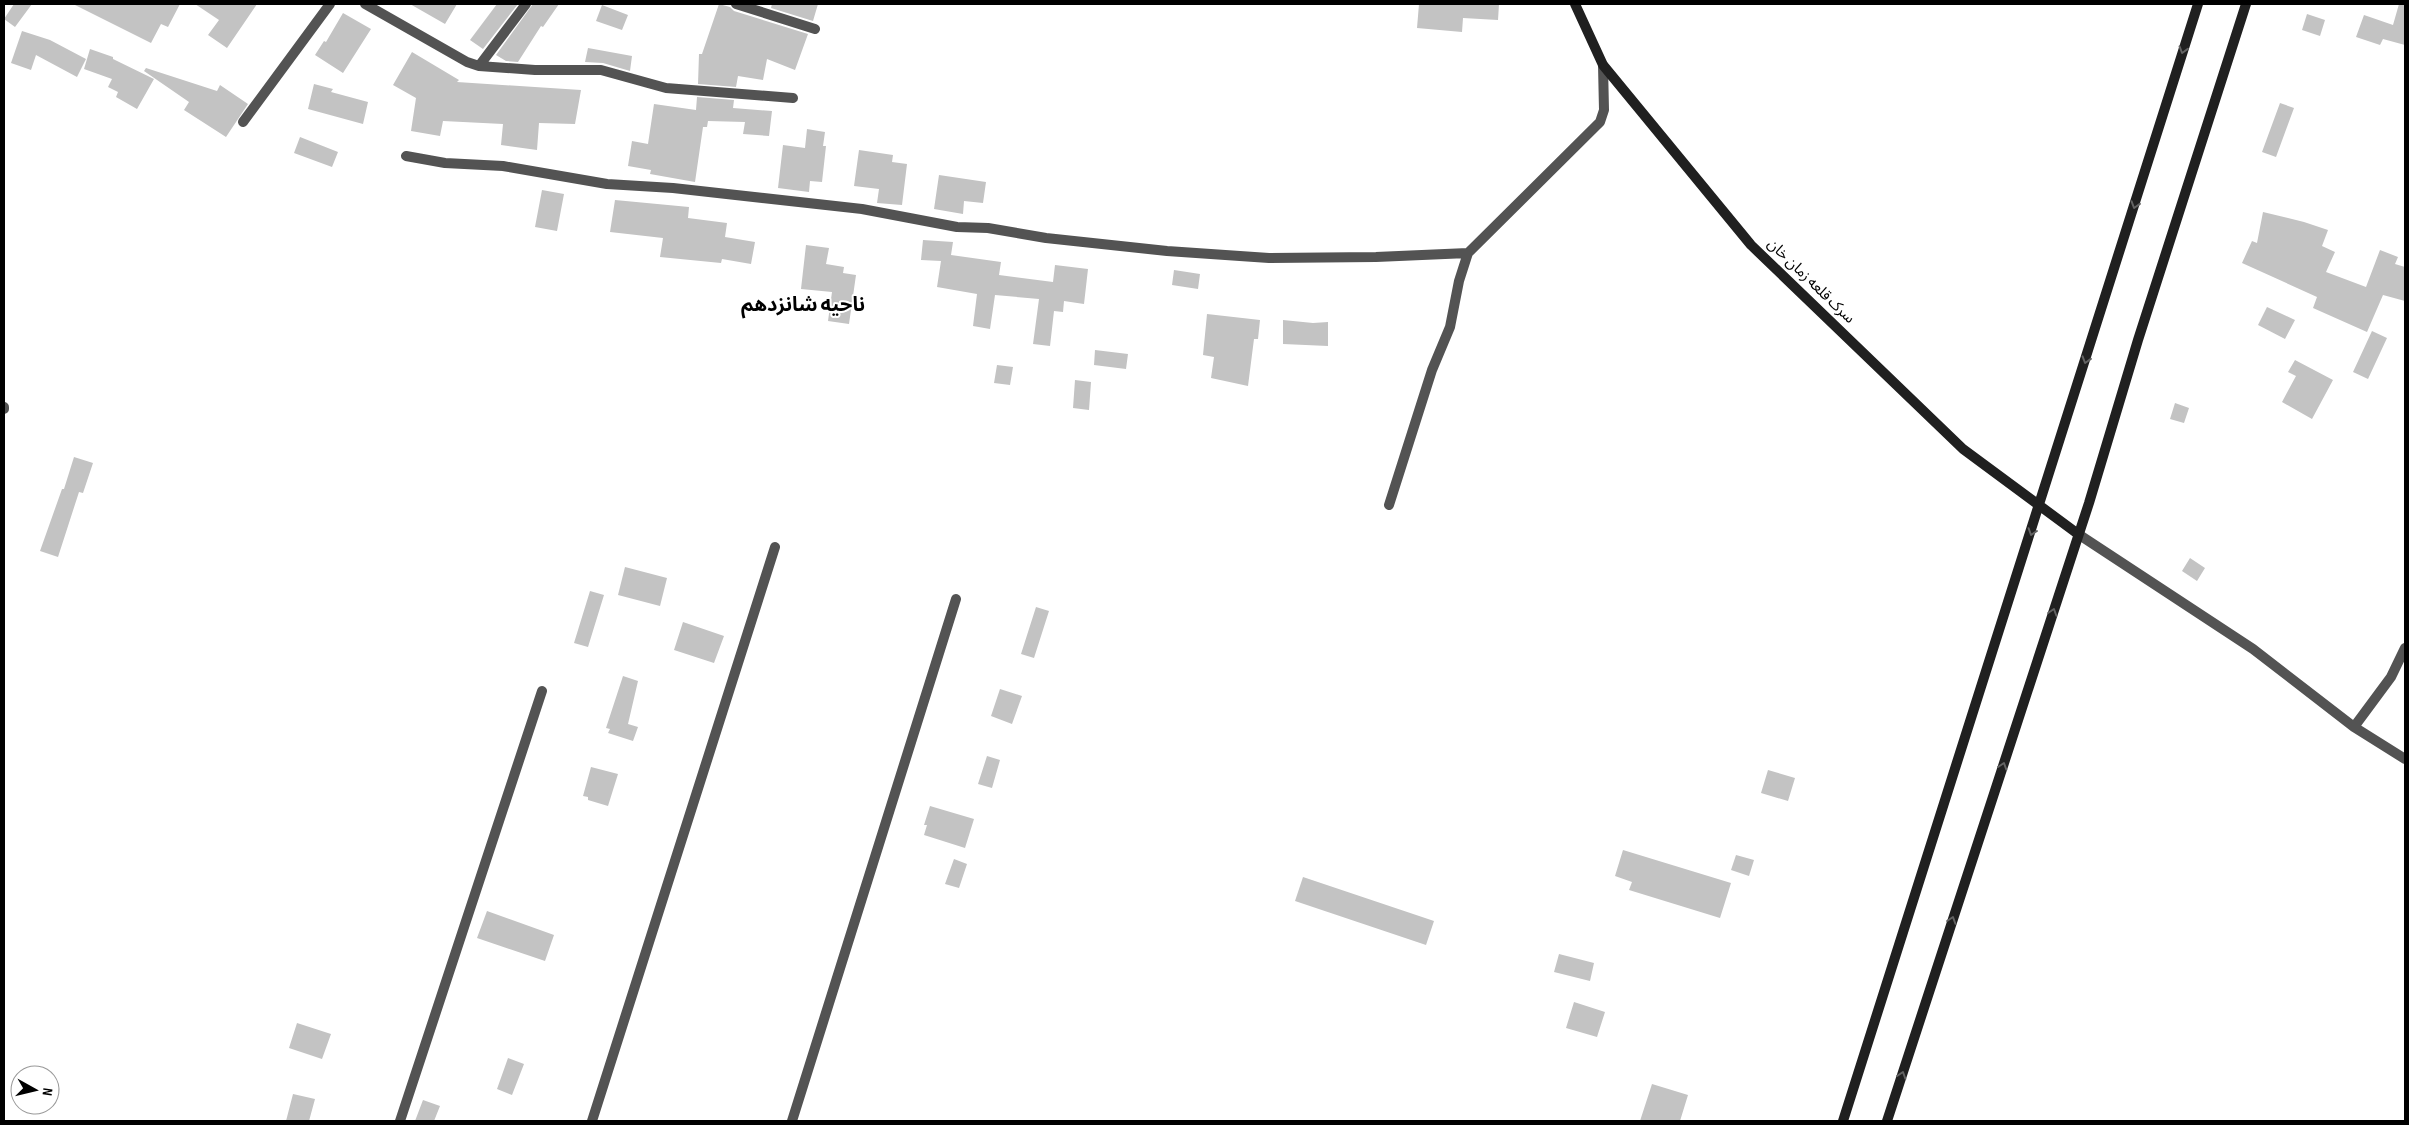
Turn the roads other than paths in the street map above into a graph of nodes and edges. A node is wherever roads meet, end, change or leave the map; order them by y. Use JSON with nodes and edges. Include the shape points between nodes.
{"nodes":[{"id":1,"x":330,"y":4,"type":"edge"},
{"id":2,"x":365,"y":4,"type":"edge"},
{"id":3,"x":526,"y":4,"type":"edge"},
{"id":4,"x":736,"y":4,"type":"edge"},
{"id":5,"x":1575,"y":4,"type":"edge"},
{"id":6,"x":2198,"y":4,"type":"edge"},
{"id":7,"x":2246,"y":4,"type":"edge"},
{"id":8,"x":815,"y":29,"type":"dead end"},
{"id":9,"x":479,"y":66,"type":"junction"},
{"id":10,"x":1603,"y":66,"type":"junction"},
{"id":11,"x":793,"y":98,"type":"dead end"},
{"id":12,"x":243,"y":122,"type":"dead end"},
{"id":13,"x":406,"y":156,"type":"dead end"},
{"id":14,"x":1468,"y":254,"type":"junction"},
{"id":15,"x":1389,"y":505,"type":"dead end"},
{"id":16,"x":2040,"y":506,"type":"junction"},
{"id":17,"x":2078,"y":534,"type":"junction"},
{"id":18,"x":775,"y":547,"type":"dead end"},
{"id":19,"x":956,"y":599,"type":"dead end"},
{"id":20,"x":2405,"y":648,"type":"edge"},
{"id":21,"x":542,"y":691,"type":"dead end"},
{"id":22,"x":2354,"y":727,"type":"junction"},
{"id":23,"x":2405,"y":758,"type":"edge"},
{"id":24,"x":400,"y":1121,"type":"edge"},
{"id":25,"x":592,"y":1121,"type":"edge"},
{"id":26,"x":792,"y":1121,"type":"edge"},
{"id":27,"x":1843,"y":1121,"type":"edge"},
{"id":28,"x":1887,"y":1121,"type":"edge"}],
"edges":[{"from":1,"to":12,"type":"street"},
{"from":2,"to":9,"type":"street"},
{"from":3,"to":9,"type":"street"},
{"from":4,"to":8,"type":"street"},
{"from":5,"to":10,"type":"main road","name":"سرک قلعه زمان خان"},
{"from":6,"to":16,"type":"main road","one_way":true},
{"from":7,"to":17,"type":"main road"},
{"from":9,"to":11,"type":"street","via":[[601,70],[666,88]]},
{"from":10,"to":14,"type":"street","via":[[1604,110],[1600,122]]},
{"from":10,"to":16,"type":"main road","name":"سرک قلعه زمان خان","via":[[1751,245],[1963,449]]},
{"from":13,"to":14,"type":"street","via":[[445,163],[503,166],[607,184],[862,209],[957,227],[988,228],[1046,238],[1167,251],[1270,258]]},
{"from":14,"to":15,"type":"street","via":[[1450,327],[1432,370]]},
{"from":16,"to":17,"type":"main road","name":"سرک قلعه زمان خان"},
{"from":16,"to":27,"type":"main road","one_way":true},
{"from":17,"to":22,"type":"street","via":[[2253,649]]},
{"from":28,"to":17,"type":"main road","one_way":true},
{"from":18,"to":25,"type":"street"},
{"from":19,"to":26,"type":"street"},
{"from":20,"to":22,"type":"street","via":[[2391,677]]},
{"from":21,"to":24,"type":"street"},
{"from":22,"to":23,"type":"street"}]}
